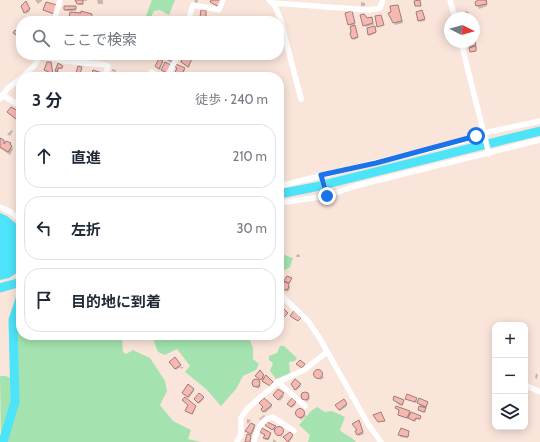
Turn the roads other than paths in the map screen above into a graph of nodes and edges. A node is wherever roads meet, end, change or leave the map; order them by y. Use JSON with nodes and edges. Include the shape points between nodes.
{"nodes":[{"id":1,"x":60,"y":0,"type":"edge"},
{"id":2,"x":223,"y":0,"type":"edge"},
{"id":3,"x":383,"y":0,"type":"edge"},
{"id":4,"x":450,"y":0,"type":"edge"},
{"id":5,"x":271,"y":1,"type":"edge"},
{"id":6,"x":453,"y":12,"type":"edge"},
{"id":7,"x":55,"y":16,"type":"edge"},
{"id":8,"x":190,"y":16,"type":"edge"},
{"id":9,"x":279,"y":16,"type":"edge"},
{"id":10,"x":284,"y":33,"type":"edge"},
{"id":11,"x":463,"y":48,"type":"edge"},
{"id":12,"x":37,"y":60,"type":"edge"},
{"id":13,"x":60,"y":60,"type":"edge"},
{"id":14,"x":176,"y":60,"type":"edge"},
{"id":15,"x":27,"y":72,"type":"edge"},
{"id":16,"x":106,"y":72,"type":"edge"},
{"id":17,"x":170,"y":72,"type":"edge"},
{"id":18,"x":16,"y":83,"type":"edge"},
{"id":19,"x":1,"y":97,"type":"edge"},
{"id":20,"x":301,"y":99,"type":"dead end"},
{"id":21,"x":16,"y":104,"type":"edge"},
{"id":22,"x":540,"y":122,"type":"edge"},
{"id":23,"x":484,"y":133,"type":"junction"},
{"id":24,"x":540,"y":140,"type":"edge"},
{"id":25,"x":489,"y":154,"type":"junction"},
{"id":26,"x":322,"y":176,"type":"junction"},
{"id":27,"x":284,"y":185,"type":"edge"},
{"id":28,"x":326,"y":194,"type":"junction"},
{"id":29,"x":284,"y":203,"type":"edge"},
{"id":30,"x":0,"y":207,"type":"edge"},
{"id":31,"x":16,"y":216,"type":"edge"},
{"id":32,"x":284,"y":298,"type":"edge"},
{"id":33,"x":327,"y":352,"type":"junction"},
{"id":34,"x":278,"y":382,"type":"junction"},
{"id":35,"x":528,"y":387,"type":"edge"},
{"id":36,"x":540,"y":392,"type":"edge"},
{"id":37,"x":306,"y":406,"type":"dead end"},
{"id":38,"x":294,"y":431,"type":"dead end"},
{"id":39,"x":237,"y":442,"type":"edge"},
{"id":40,"x":254,"y":442,"type":"edge"},
{"id":41,"x":381,"y":442,"type":"edge"}],
"edges":[{"from":1,"to":7,"type":"street"},
{"from":2,"to":8,"type":"street","via":[[219,10],[193,5]]},
{"from":3,"to":5,"type":"street","via":[[380,8],[370,10]]},
{"from":4,"to":6,"type":"street"},
{"from":5,"to":9,"type":"street"},
{"from":10,"to":20,"type":"street"},
{"from":11,"to":23,"type":"street"},
{"from":12,"to":15,"type":"street"},
{"from":13,"to":16,"type":"street","via":[[107,65]]},
{"from":14,"to":17,"type":"street"},
{"from":18,"to":19,"type":"street"},
{"from":19,"to":21,"type":"street"},
{"from":22,"to":23,"type":"street"},
{"from":23,"to":25,"type":"street"},
{"from":23,"to":26,"type":"street"},
{"from":24,"to":25,"type":"street"},
{"from":25,"to":28,"type":"street","via":[[431,166]]},
{"from":26,"to":27,"type":"street"},
{"from":26,"to":28,"type":"street"},
{"from":28,"to":29,"type":"street"},
{"from":30,"to":31,"type":"street"},
{"from":32,"to":33,"type":"street","via":[[308,321]]},
{"from":33,"to":34,"type":"street","via":[[304,370]]},
{"from":33,"to":41,"type":"street"},
{"from":34,"to":37,"type":"street"},
{"from":34,"to":39,"type":"street","via":[[242,415],[241,434]]},
{"from":35,"to":36,"type":"street"},
{"from":38,"to":40,"type":"street","via":[[273,417],[261,423]]}]}
